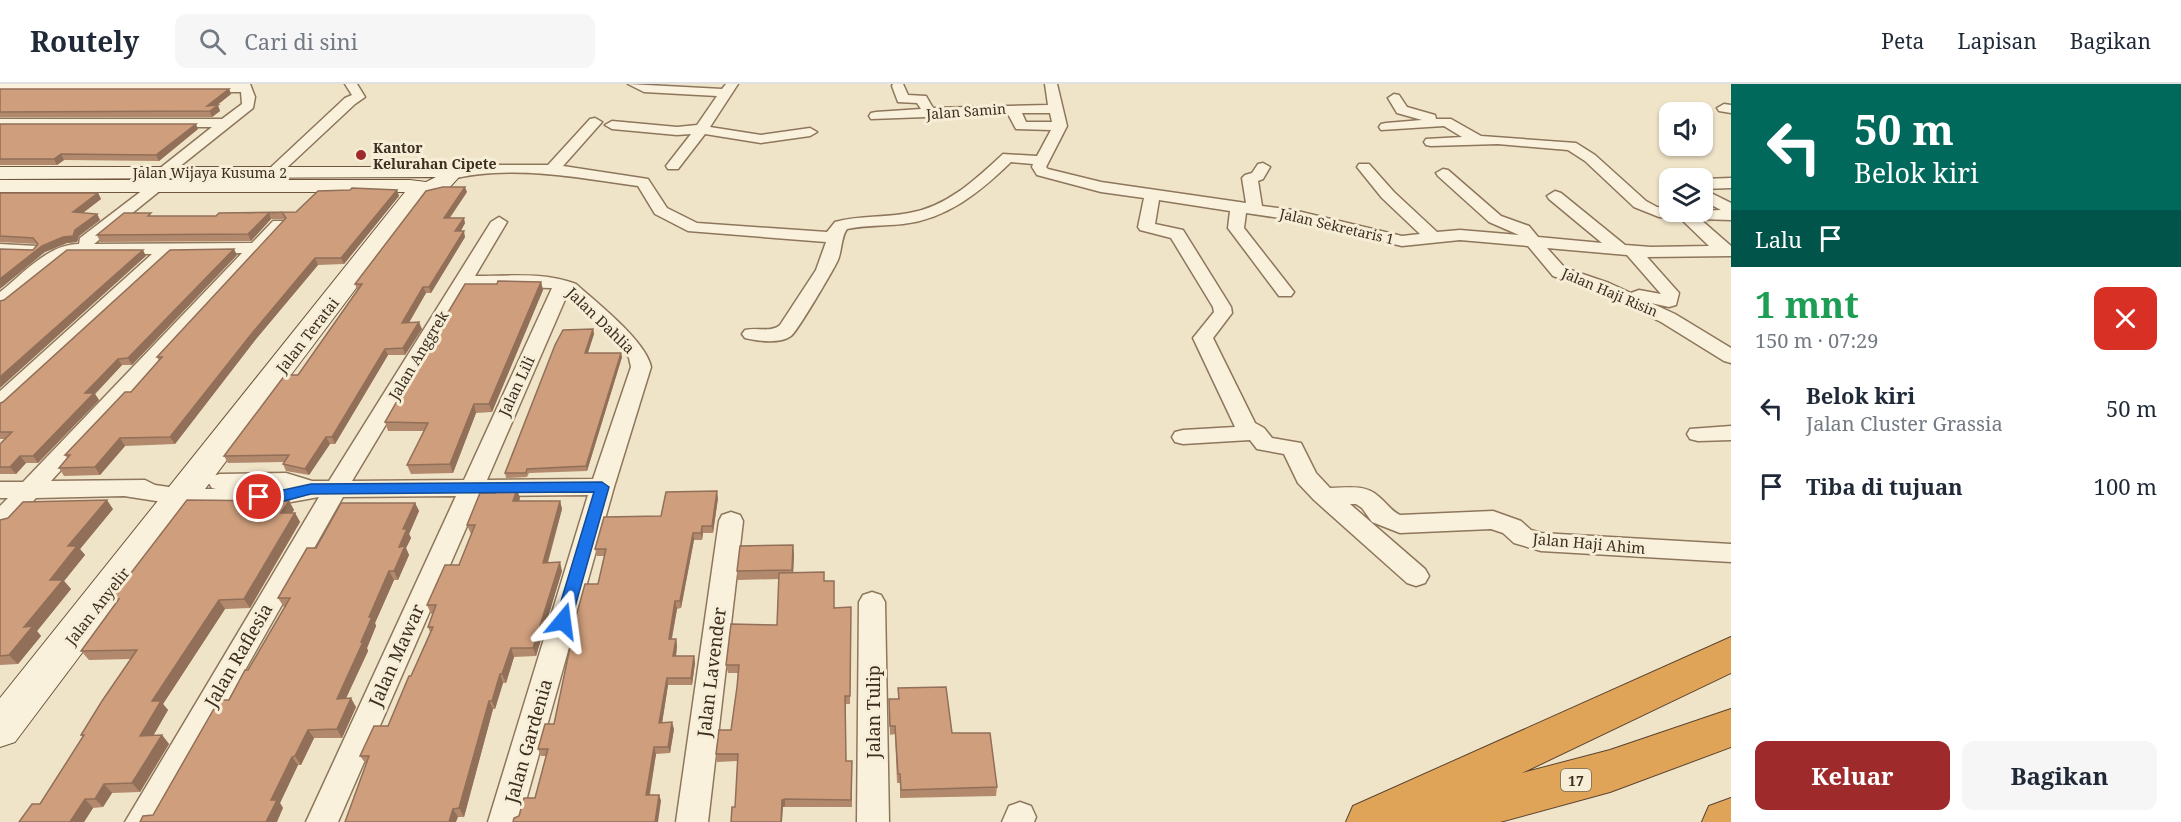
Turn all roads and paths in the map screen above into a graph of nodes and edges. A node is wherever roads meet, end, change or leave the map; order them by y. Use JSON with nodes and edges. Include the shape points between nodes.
{"nodes":[{"id":1,"x":351,"y":84,"type":"edge"},
{"id":2,"x":634,"y":84,"type":"edge"},
{"id":3,"x":1051,"y":84,"type":"edge"},
{"id":4,"x":80,"y":86,"type":"edge"},
{"id":5,"x":244,"y":86,"type":"edge"},
{"id":6,"x":898,"y":86,"type":"dead end"},
{"id":7,"x":0,"y":88,"type":"edge"},
{"id":8,"x":729,"y":88,"type":"edge"},
{"id":9,"x":1394,"y":98,"type":"dead end"},
{"id":10,"x":1013,"y":108,"type":"junction"},
{"id":11,"x":1056,"y":109,"type":"junction"},
{"id":12,"x":929,"y":112,"type":"junction"},
{"id":13,"x":876,"y":116,"type":"dead end"},
{"id":14,"x":595,"y":122,"type":"dead end"},
{"id":15,"x":1446,"y":122,"type":"junction"},
{"id":16,"x":0,"y":123,"type":"edge"},
{"id":17,"x":226,"y":123,"type":"junction"},
{"id":18,"x":612,"y":125,"type":"dead end"},
{"id":19,"x":1060,"y":126,"type":"junction"},
{"id":20,"x":1386,"y":127,"type":"dead end"},
{"id":21,"x":699,"y":129,"type":"junction"},
{"id":22,"x":810,"y":132,"type":"dead end"},
{"id":23,"x":1477,"y":140,"type":"junction"},
{"id":24,"x":1431,"y":142,"type":"dead end"},
{"id":25,"x":1042,"y":161,"type":"junction"},
{"id":26,"x":673,"y":166,"type":"dead end"},
{"id":27,"x":1263,"y":167,"type":"dead end"},
{"id":28,"x":1364,"y":167,"type":"dead end"},
{"id":29,"x":552,"y":169,"type":"junction"},
{"id":30,"x":0,"y":172,"type":"edge"},
{"id":31,"x":274,"y":172,"type":"junction"},
{"id":32,"x":1443,"y":173,"type":"dead end"},
{"id":33,"x":447,"y":175,"type":"joint"},
{"id":34,"x":161,"y":179,"type":"junction"},
{"id":35,"x":417,"y":183,"type":"junction"},
{"id":36,"x":1731,"y":183,"type":"edge"},
{"id":37,"x":1713,"y":184,"type":"edge"},
{"id":38,"x":0,"y":186,"type":"edge"},
{"id":39,"x":1152,"y":195,"type":"junction"},
{"id":40,"x":1555,"y":196,"type":"dead end"},
{"id":41,"x":1713,"y":199,"type":"edge"},
{"id":42,"x":1247,"y":208,"type":"junction"},
{"id":43,"x":1731,"y":209,"type":"edge"},
{"id":44,"x":1659,"y":211,"type":"edge"},
{"id":45,"x":1713,"y":214,"type":"edge"},
{"id":46,"x":1731,"y":215,"type":"edge"},
{"id":47,"x":499,"y":222,"type":"dead end"},
{"id":48,"x":1694,"y":222,"type":"edge"},
{"id":49,"x":279,"y":225,"type":"edge"},
{"id":50,"x":1432,"y":237,"type":"junction"},
{"id":51,"x":835,"y":238,"type":"junction"},
{"id":52,"x":87,"y":242,"type":"dead end"},
{"id":53,"x":1535,"y":242,"type":"junction"},
{"id":54,"x":168,"y":248,"type":"junction"},
{"id":55,"x":257,"y":248,"type":"junction"},
{"id":56,"x":0,"y":249,"type":"edge"},
{"id":57,"x":31,"y":250,"type":"edge"},
{"id":58,"x":1627,"y":250,"type":"junction"},
{"id":59,"x":1727,"y":251,"type":"edge"},
{"id":60,"x":463,"y":281,"type":"junction"},
{"id":61,"x":562,"y":284,"type":"junction"},
{"id":62,"x":1603,"y":287,"type":"junction"},
{"id":63,"x":1286,"y":292,"type":"dead end"},
{"id":64,"x":0,"y":301,"type":"edge"},
{"id":65,"x":752,"y":334,"type":"dead end"},
{"id":66,"x":1731,"y":357,"type":"edge"},
{"id":67,"x":0,"y":402,"type":"edge"},
{"id":68,"x":1256,"y":433,"type":"junction"},
{"id":69,"x":1731,"y":433,"type":"edge"},
{"id":70,"x":1698,"y":435,"type":"dead end"},
{"id":71,"x":1183,"y":437,"type":"dead end"},
{"id":72,"x":602,"y":487,"type":"junction"},
{"id":73,"x":470,"y":488,"type":"junction"},
{"id":74,"x":188,"y":489,"type":"junction"},
{"id":75,"x":324,"y":489,"type":"junction"},
{"id":76,"x":0,"y":490,"type":"edge"},
{"id":77,"x":30,"y":490,"type":"junction"},
{"id":78,"x":1325,"y":496,"type":"junction"},
{"id":79,"x":0,"y":521,"type":"edge"},
{"id":80,"x":731,"y":521,"type":"dead end"},
{"id":81,"x":1731,"y":553,"type":"edge"},
{"id":82,"x":1416,"y":576,"type":"dead end"},
{"id":83,"x":872,"y":602,"type":"dead end"},
{"id":84,"x":1731,"y":654,"type":"edge"},
{"id":85,"x":1731,"y":728,"type":"edge"},
{"id":86,"x":0,"y":729,"type":"edge"},
{"id":87,"x":1731,"y":820,"type":"edge"},
{"id":88,"x":141,"y":822,"type":"edge"},
{"id":89,"x":322,"y":822,"type":"edge"},
{"id":90,"x":504,"y":822,"type":"edge"},
{"id":91,"x":692,"y":822,"type":"edge"},
{"id":92,"x":873,"y":822,"type":"edge"},
{"id":93,"x":1370,"y":822,"type":"edge"},
{"id":94,"x":1418,"y":822,"type":"edge"},
{"id":95,"x":1726,"y":822,"type":"edge"}],
"edges":[{"from":1,"to":31,"type":"street","via":[[359,97]]},
{"from":2,"to":8,"type":"street","via":[[644,88]]},
{"from":3,"to":11,"type":"street"},
{"from":4,"to":5,"type":"street"},
{"from":4,"to":7,"type":"street"},
{"from":5,"to":17,"type":"street","via":[[248,105]]},
{"from":6,"to":12,"type":"street","via":[[903,99],[921,99]]},
{"from":8,"to":21,"type":"street"},
{"from":9,"to":15,"type":"street","via":[[1402,110]]},
{"from":10,"to":11,"type":"street","name":"Jalan Samin"},
{"from":10,"to":12,"type":"street","name":"Jalan Samin"},
{"from":10,"to":19,"type":"street","via":[[1021,126]]},
{"from":11,"to":19,"type":"street"},
{"from":12,"to":13,"type":"street","name":"Jalan Samin"},
{"from":14,"to":29,"type":"street"},
{"from":15,"to":20,"type":"street"},
{"from":15,"to":23,"type":"street"},
{"from":16,"to":17,"type":"street"},
{"from":17,"to":34,"type":"street"},
{"from":18,"to":21,"type":"street","via":[[677,131]]},
{"from":19,"to":25,"type":"street"},
{"from":21,"to":22,"type":"street","via":[[761,139]]},
{"from":21,"to":26,"type":"street"},
{"from":23,"to":24,"type":"street"},
{"from":23,"to":44,"type":"street","via":[[1574,147],[1622,191],[1645,207]]},
{"from":25,"to":39,"type":"street","name":"Jalan Sekretaris 1","via":[[1039,170],[1061,178]]},
{"from":25,"to":51,"type":"street","via":[[1008,157],[979,185],[932,212],[912,218],[844,224],[836,230]]},
{"from":27,"to":42,"type":"street","via":[[1258,176],[1251,178]]},
{"from":28,"to":50,"type":"street"},
{"from":29,"to":33,"type":"street","via":[[480,169]]},
{"from":29,"to":51,"type":"street","via":[[643,182],[661,212],[694,228]]},
{"from":30,"to":34,"type":"street","name":"Jalan Wijaya Kusuma 2"},
{"from":31,"to":34,"type":"street","name":"Jalan Wijaya Kusuma 2"},
{"from":31,"to":35,"type":"street","name":"Jalan Wijaya Kusuma 2"},
{"from":32,"to":53,"type":"street","name":"Jalan Haji Risin","via":[[1495,219],[1519,228]]},
{"from":33,"to":35,"type":"street","name":"Jalan Wijaya Kusuma 2","via":[[436,171]]},
{"from":34,"to":35,"type":"street","name":"Jalan Wijaya Kusuma 2"},
{"from":34,"to":38,"type":"street","name":"Jalan Wijaya Kusuma 2"},
{"from":34,"to":52,"type":"street"},
{"from":35,"to":74,"type":"street","name":"Jalan Teratai"},
{"from":36,"to":37,"type":"street"},
{"from":39,"to":42,"type":"street","name":"Jalan Sekretaris 1"},
{"from":39,"to":68,"type":"street","via":[[1145,225],[1177,234],[1222,307],[1223,313],[1203,338],[1204,344],[1246,427]]},
{"from":40,"to":58,"type":"street"},
{"from":41,"to":43,"type":"street"},
{"from":42,"to":50,"type":"street","name":"Jalan Sekretaris 1","via":[[1402,240]]},
{"from":42,"to":63,"type":"street","via":[[1236,228]]},
{"from":45,"to":46,"type":"street"},
{"from":47,"to":60,"type":"street","name":"Jalan Anggrek"},
{"from":48,"to":59,"type":"street"},
{"from":49,"to":55,"type":"street"},
{"from":50,"to":53,"type":"street","name":"Jalan Sekretaris 1","via":[[1460,235]]},
{"from":51,"to":65,"type":"street","via":[[823,276],[787,330],[775,335]]},
{"from":53,"to":58,"type":"street","name":"Jalan Sekretaris 1"},
{"from":53,"to":62,"type":"street","name":"Jalan Haji Risin","via":[[1559,272]]},
{"from":54,"to":55,"type":"street"},
{"from":54,"to":64,"type":"street","via":[[67,249]]},
{"from":54,"to":67,"type":"street"},
{"from":55,"to":77,"type":"street"},
{"from":56,"to":57,"type":"street"},
{"from":58,"to":59,"type":"street","name":"Jalan Sekretaris 1"},
{"from":58,"to":62,"type":"street","via":[[1670,293],[1669,302]]},
{"from":60,"to":61,"type":"street","name":"Jalan Dahlia"},
{"from":60,"to":75,"type":"street","name":"Jalan Anggrek"},
{"from":61,"to":72,"type":"street","name":"Jalan Dahlia","via":[[631,347],[641,367]]},
{"from":61,"to":73,"type":"street","name":"Jalan Lili"},
{"from":62,"to":66,"type":"street","name":"Jalan Haji Risin","via":[[1682,325]]},
{"from":68,"to":71,"type":"street"},
{"from":68,"to":78,"type":"street","via":[[1266,444],[1293,448],[1306,477]]},
{"from":69,"to":70,"type":"street"},
{"from":72,"to":73,"type":"street"},
{"from":72,"to":90,"type":"street","name":"Jalan Gardenia"},
{"from":73,"to":75,"type":"street"},
{"from":73,"to":89,"type":"street","name":"Jalan Mawar"},
{"from":74,"to":75,"type":"street","via":[[274,497]]},
{"from":74,"to":77,"type":"street"},
{"from":74,"to":86,"type":"street","name":"Jalan Anyelir"},
{"from":75,"to":88,"type":"street","name":"Jalan Raflesia"},
{"from":76,"to":77,"type":"street"},
{"from":77,"to":79,"type":"street"},
{"from":78,"to":81,"type":"street","name":"Jalan Haji Ahim","via":[[1361,496],[1382,516],[1400,524],[1493,520],[1541,542]]},
{"from":78,"to":82,"type":"street"},
{"from":80,"to":91,"type":"street","name":"Jalan Lavender"},
{"from":83,"to":92,"type":"street","name":"Jalan Tulip"},
{"from":84,"to":93,"type":"highway"},
{"from":85,"to":94,"type":"highway","number":"17","via":[[1610,771]]},
{"from":87,"to":95,"type":"highway"}]}
